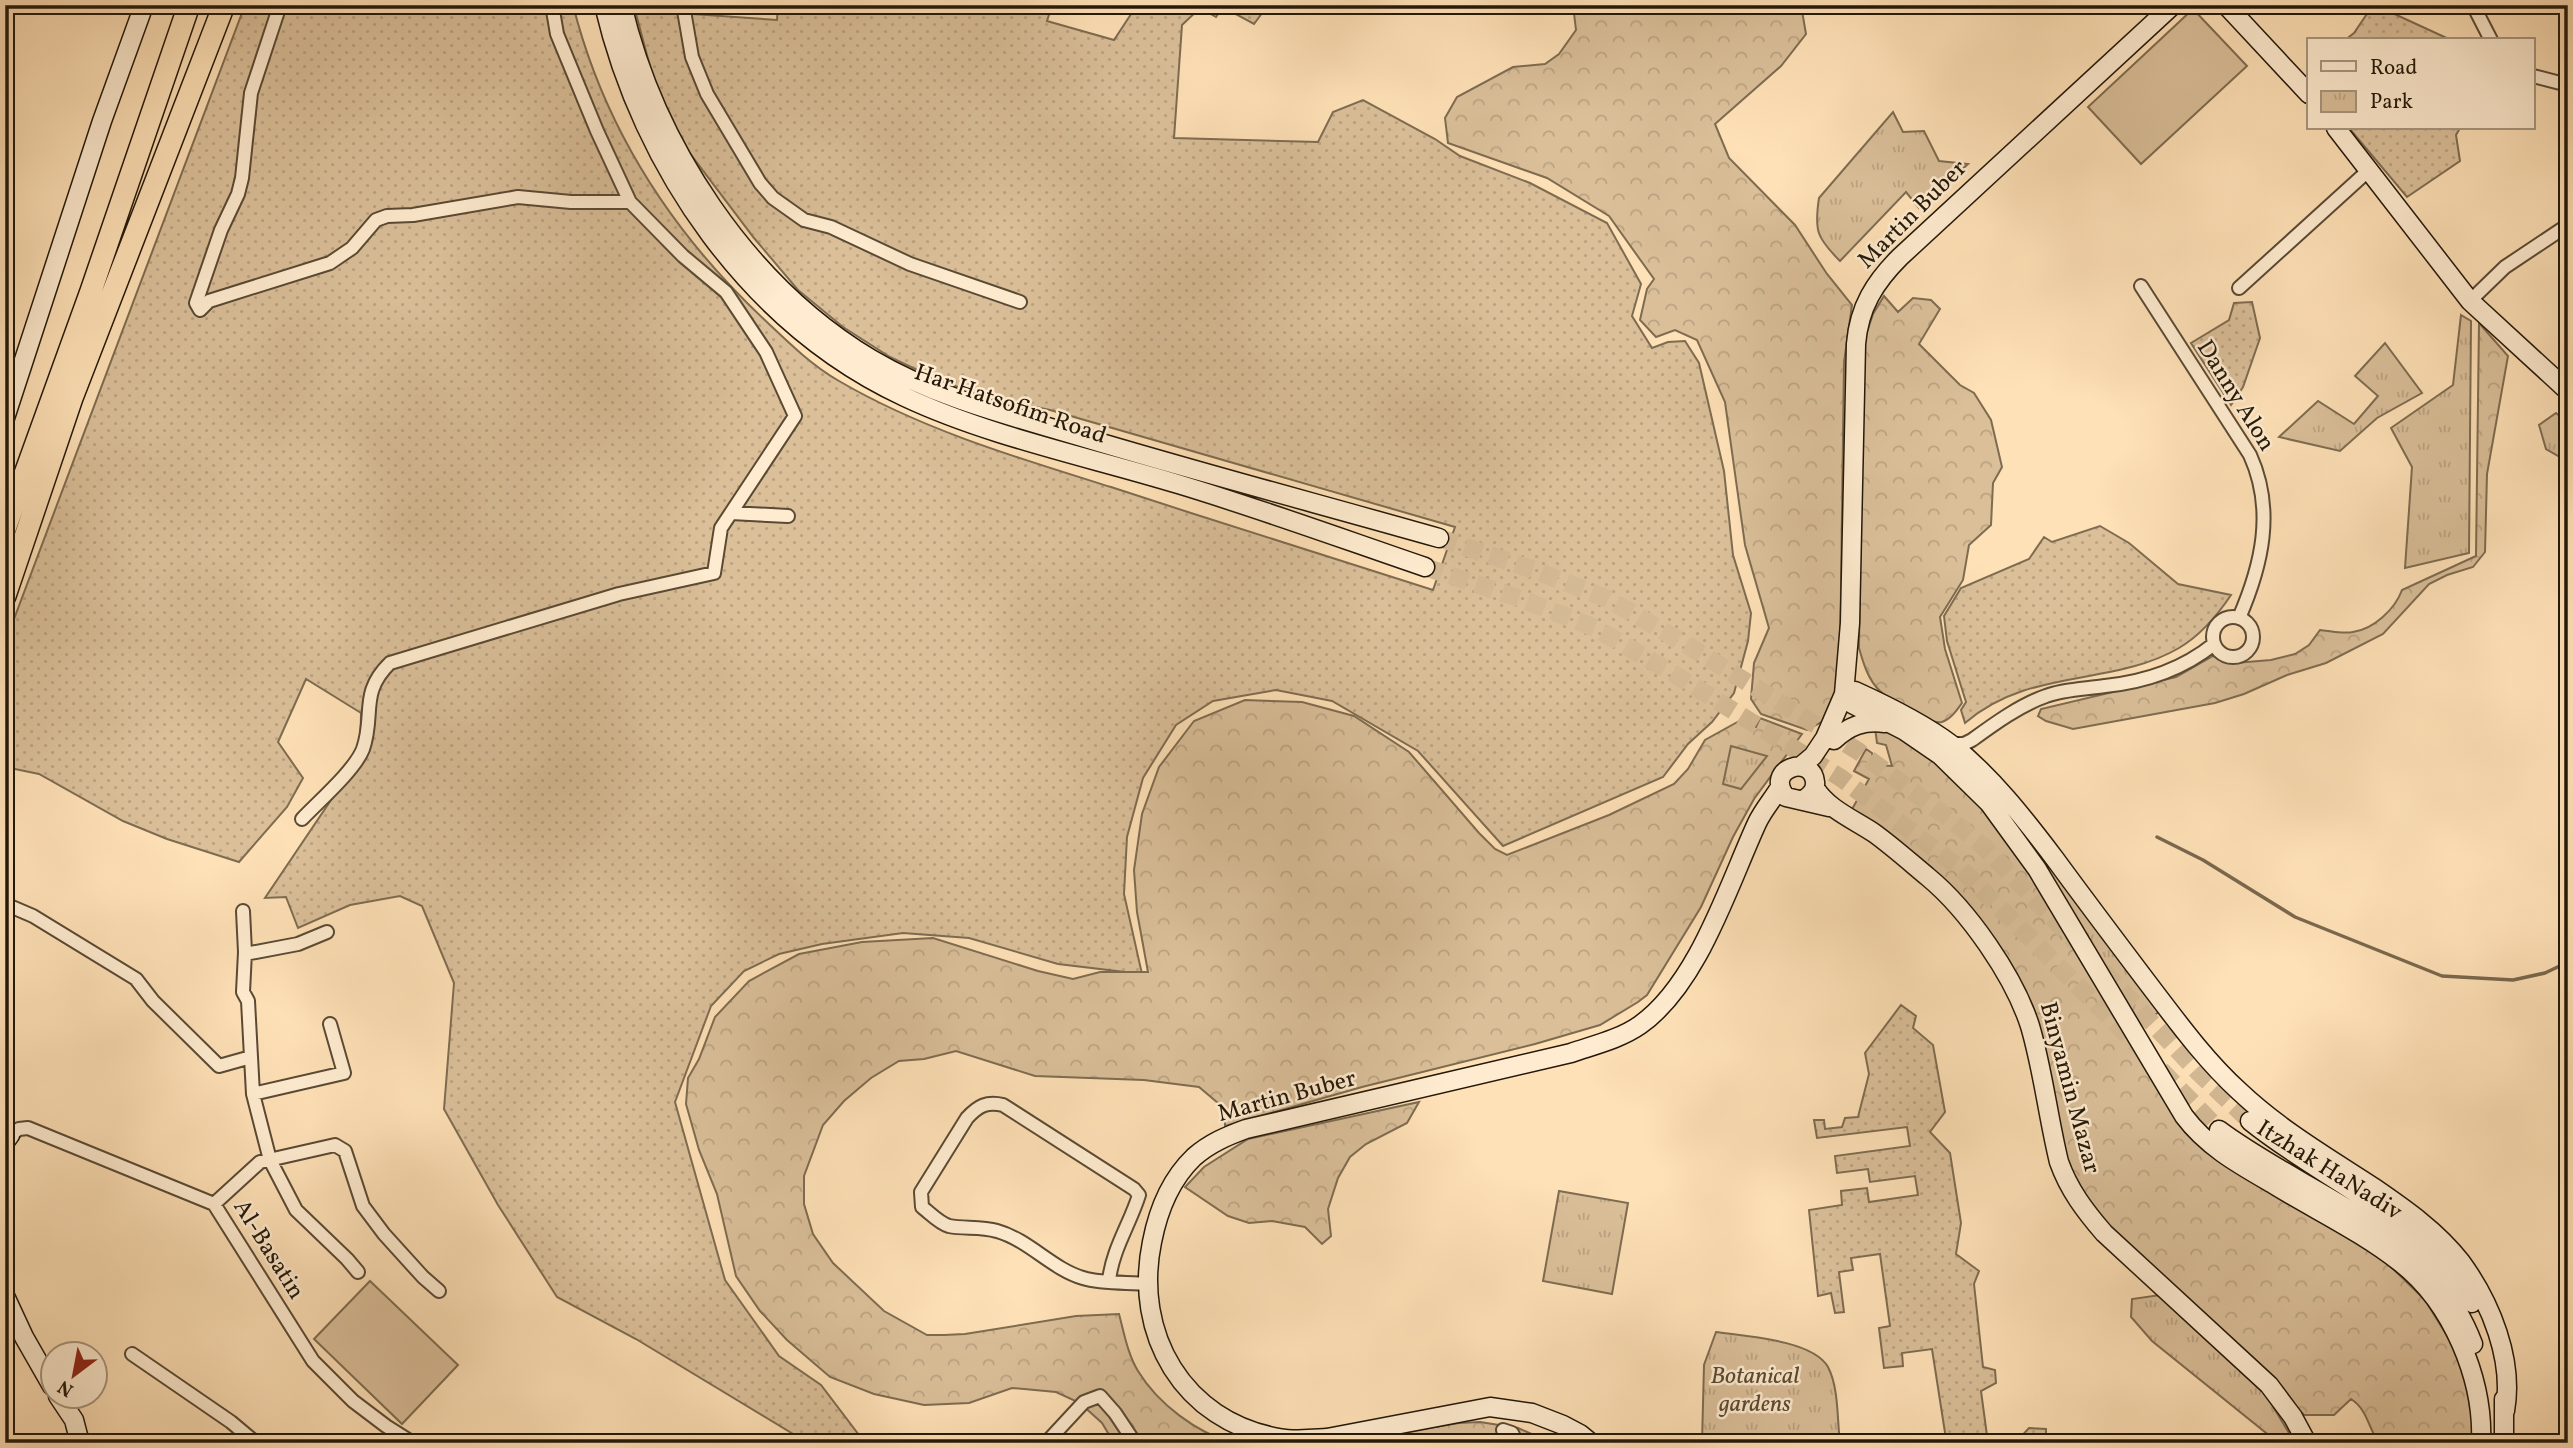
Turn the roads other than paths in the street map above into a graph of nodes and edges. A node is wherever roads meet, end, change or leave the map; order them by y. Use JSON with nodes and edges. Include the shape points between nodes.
{"nodes":[{"id":1,"x":144,"y":5,"type":"edge"},
{"id":2,"x":188,"y":5,"type":"edge"},
{"id":3,"x":215,"y":5,"type":"edge"},
{"id":4,"x":224,"y":5,"type":"edge"},
{"id":5,"x":280,"y":5,"type":"edge"},
{"id":6,"x":552,"y":5,"type":"edge"},
{"id":7,"x":604,"y":5,"type":"edge"},
{"id":8,"x":622,"y":5,"type":"edge"},
{"id":9,"x":683,"y":5,"type":"edge"},
{"id":10,"x":2173,"y":5,"type":"edge"},
{"id":11,"x":2225,"y":5,"type":"edge"},
{"id":12,"x":2473,"y":5,"type":"edge"},
{"id":13,"x":2490,"y":38,"type":"edge"},
{"id":14,"x":2534,"y":76,"type":"edge"},
{"id":15,"x":2568,"y":85,"type":"edge"},
{"id":16,"x":192,"y":88,"type":"junction"},
{"id":17,"x":2307,"y":92,"type":"edge"},
{"id":18,"x":2338,"y":130,"type":"edge"},
{"id":19,"x":2369,"y":170,"type":"junction"},
{"id":20,"x":630,"y":202,"type":"junction"},
{"id":21,"x":2568,"y":225,"type":"edge"},
{"id":22,"x":2141,"y":286,"type":"dead end"},
{"id":23,"x":2239,"y":288,"type":"dead end"},
{"id":24,"x":2470,"y":301,"type":"junction"},
{"id":25,"x":1020,"y":302,"type":"dead end"},
{"id":26,"x":2568,"y":391,"type":"edge"},
{"id":27,"x":5,"y":418,"type":"edge"},
{"id":28,"x":731,"y":513,"type":"junction"},
{"id":29,"x":788,"y":516,"type":"dead end"},
{"id":30,"x":5,"y":529,"type":"edge"},
{"id":31,"x":1439,"y":538,"type":"tunnel mouth"},
{"id":32,"x":1425,"y":567,"type":"tunnel mouth"},
{"id":33,"x":5,"y":596,"type":"edge"},
{"id":34,"x":2239,"y":618,"type":"junction"},
{"id":35,"x":1850,"y":622,"type":"junction"},
{"id":36,"x":2214,"y":644,"type":"junction"},
{"id":37,"x":1855,"y":667,"type":"junction"},
{"id":38,"x":1850,"y":696,"type":"junction"},
{"id":39,"x":1882,"y":704,"type":"junction"},
{"id":40,"x":1892,"y":724,"type":"junction"},
{"id":41,"x":1984,"y":731,"type":"junction"},
{"id":42,"x":1834,"y":740,"type":"junction"},
{"id":43,"x":1950,"y":744,"type":"junction"},
{"id":44,"x":1984,"y":775,"type":"junction"},
{"id":45,"x":1801,"y":786,"type":"junction"},
{"id":46,"x":302,"y":819,"type":"dead end"},
{"id":47,"x":5,"y":904,"type":"edge"},
{"id":48,"x":243,"y":911,"type":"dead end"},
{"id":49,"x":327,"y":932,"type":"dead end"},
{"id":50,"x":245,"y":954,"type":"junction"},
{"id":51,"x":330,"y":1024,"type":"dead end"},
{"id":52,"x":251,"y":1057,"type":"junction"},
{"id":53,"x":253,"y":1094,"type":"junction"},
{"id":54,"x":2250,"y":1121,"type":"tunnel mouth"},
{"id":55,"x":2219,"y":1130,"type":"tunnel mouth"},
{"id":56,"x":7,"y":1136,"type":"edge"},
{"id":57,"x":270,"y":1160,"type":"junction"},
{"id":58,"x":214,"y":1203,"type":"junction"},
{"id":59,"x":358,"y":1272,"type":"dead end"},
{"id":60,"x":1109,"y":1281,"type":"junction"},
{"id":61,"x":1148,"y":1284,"type":"junction"},
{"id":62,"x":439,"y":1291,"type":"dead end"},
{"id":63,"x":5,"y":1296,"type":"edge"},
{"id":64,"x":132,"y":1354,"type":"dead end"},
{"id":65,"x":38,"y":1362,"type":"edge"},
{"id":66,"x":68,"y":1410,"type":"edge"},
{"id":67,"x":2505,"y":1411,"type":"junction"},
{"id":68,"x":1503,"y":1430,"type":"dead end"},
{"id":69,"x":80,"y":1443,"type":"edge"},
{"id":70,"x":256,"y":1443,"type":"edge"},
{"id":71,"x":413,"y":1443,"type":"edge"},
{"id":72,"x":1046,"y":1443,"type":"edge"},
{"id":73,"x":1135,"y":1443,"type":"edge"},
{"id":74,"x":1517,"y":1443,"type":"edge"},
{"id":75,"x":1591,"y":1443,"type":"edge"},
{"id":76,"x":2307,"y":1443,"type":"edge"},
{"id":77,"x":2484,"y":1443,"type":"edge"},
{"id":78,"x":2504,"y":1443,"type":"edge"}],
"edges":[{"from":1,"to":27,"type":"main road"},
{"from":2,"to":30,"type":"highway"},
{"from":3,"to":16,"type":"highway"},
{"from":4,"to":16,"type":"highway"},
{"from":5,"to":20,"type":"street","via":[[251,93],[243,177],[196,303],[200,310],[209,301],[330,263],[352,248],[376,220],[387,216],[518,197]]},
{"from":6,"to":20,"type":"street","via":[[557,34]]},
{"from":7,"to":32,"type":"main road","name":"Har Hatsofim Road","via":[[643,125],[698,218],[765,296],[860,373],[962,420],[1180,485]]},
{"from":8,"to":31,"type":"main road","name":"Har Hatsofim Road","via":[[641,72],[660,117],[713,208],[787,292],[869,358],[967,403]]},
{"from":9,"to":25,"type":"street","via":[[692,57],[706,94],[773,198],[804,220]]},
{"from":10,"to":35,"type":"main road","name":"Martin Buber","via":[[1900,257],[1867,298],[1856,344]]},
{"from":11,"to":17,"type":"main road"},
{"from":12,"to":13,"type":"street"},
{"from":14,"to":15,"type":"street"},
{"from":16,"to":33,"type":"highway","via":[[72,398]]},
{"from":18,"to":19,"type":"main road"},
{"from":19,"to":23,"type":"street"},
{"from":19,"to":24,"type":"main road"},
{"from":20,"to":28,"type":"street","via":[[726,292],[766,352],[795,416]]},
{"from":21,"to":24,"type":"street","via":[[2505,267]]},
{"from":22,"to":34,"type":"street","name":"Danny Alon","via":[[2259,476],[2264,507],[2262,545]]},
{"from":24,"to":26,"type":"main road"},
{"from":28,"to":29,"type":"street"},
{"from":28,"to":46,"type":"street","via":[[721,528],[714,573],[619,594],[390,663],[370,693],[362,752]]},
{"from":34,"to":36,"type":"street","via":[[2229,617],[2217,624]]},
{"from":34,"to":36,"type":"street","via":[[2250,628],[2249,649],[2231,656]]},
{"from":35,"to":37,"type":"main road","name":"Martin Buber"},
{"from":35,"to":38,"type":"main road","name":"Martin Buber"},
{"from":36,"to":41,"type":"street","via":[[2197,658],[2148,678],[2046,695]]},
{"from":37,"to":38,"type":"main road","name":"Martin Buber"},
{"from":37,"to":39,"type":"main road"},
{"from":38,"to":39,"type":"main road"},
{"from":38,"to":40,"type":"main road"},
{"from":38,"to":42,"type":"main road","name":"Martin Buber"},
{"from":38,"to":45,"type":"main road","name":"Martin Buber"},
{"from":39,"to":43,"type":"main road"},
{"from":40,"to":42,"type":"main road","via":[[1860,724]]},
{"from":40,"to":77,"type":"main road","via":[[1964,776],[2019,843],[2201,1137],[2387,1252],[2418,1278],[2467,1357]]},
{"from":41,"to":43,"type":"street","via":[[1964,744]]},
{"from":41,"to":44,"type":"street","via":[[1973,751]]},
{"from":42,"to":45,"type":"main road","name":"Martin Buber"},
{"from":43,"to":44,"type":"main road"},
{"from":44,"to":67,"type":"main road","via":[[2027,823],[2186,1034],[2231,1083],[2270,1118],[2415,1216],[2462,1263],[2497,1330],[2509,1392]]},
{"from":45,"to":61,"type":"main road","name":"Martin Buber","via":[[1757,824],[1694,962],[1669,998],[1642,1023],[1618,1037],[1571,1053],[1246,1129],[1205,1148],[1178,1177],[1164,1201],[1151,1247]]},
{"from":45,"to":76,"type":"main road","name":"Binyamin Mazar","via":[[1820,803],[1875,834],[1930,879],[1987,943],[2023,1008],[2059,1162],[2082,1207],[2104,1233],[2269,1385]]},
{"from":47,"to":52,"type":"street","via":[[136,979],[219,1066]]},
{"from":48,"to":50,"type":"street"},
{"from":49,"to":50,"type":"street","via":[[298,944]]},
{"from":50,"to":52,"type":"street","via":[[243,992],[248,1001]]},
{"from":51,"to":53,"type":"street","via":[[344,1073]]},
{"from":52,"to":53,"type":"street"},
{"from":53,"to":57,"type":"street"},
{"from":54,"to":67,"type":"main road","name":"Itzhak HaNadiv","via":[[2395,1218],[2449,1269],[2488,1336]]},
{"from":55,"to":77,"type":"main road","name":"Itzhak HaNadiv","via":[[2377,1226],[2436,1280],[2460,1316],[2481,1372],[2488,1412]]},
{"from":56,"to":58,"type":"street","name":"Al-Basatin","via":[[19,1129],[36,1130]]},
{"from":57,"to":58,"type":"street","via":[[260,1162]]},
{"from":57,"to":59,"type":"street","via":[[296,1210]]},
{"from":57,"to":62,"type":"street","via":[[335,1145],[345,1151],[363,1206]]},
{"from":58,"to":71,"type":"street","name":"Al-Basatin","via":[[313,1361],[354,1401]]},
{"from":60,"to":60,"type":"street","via":[[1083,1278],[998,1231],[948,1226],[922,1207],[921,1192],[967,1118],[982,1104],[1003,1105],[1139,1195],[1112,1258]]},
{"from":60,"to":61,"type":"street"},
{"from":61,"to":75,"type":"main road","name":"Martin Buber","via":[[1152,1323],[1171,1369],[1204,1404],[1254,1431],[1286,1439],[1327,1438],[1490,1407],[1532,1413]]},
{"from":63,"to":65,"type":"main road"},
{"from":64,"to":70,"type":"street"},
{"from":66,"to":69,"type":"main road"},
{"from":67,"to":78,"type":"main road","name":"Itzhak HaNadiv"},
{"from":68,"to":74,"type":"street","via":[[1512,1433]]},
{"from":72,"to":73,"type":"street","via":[[1084,1402],[1100,1396]]}]}
